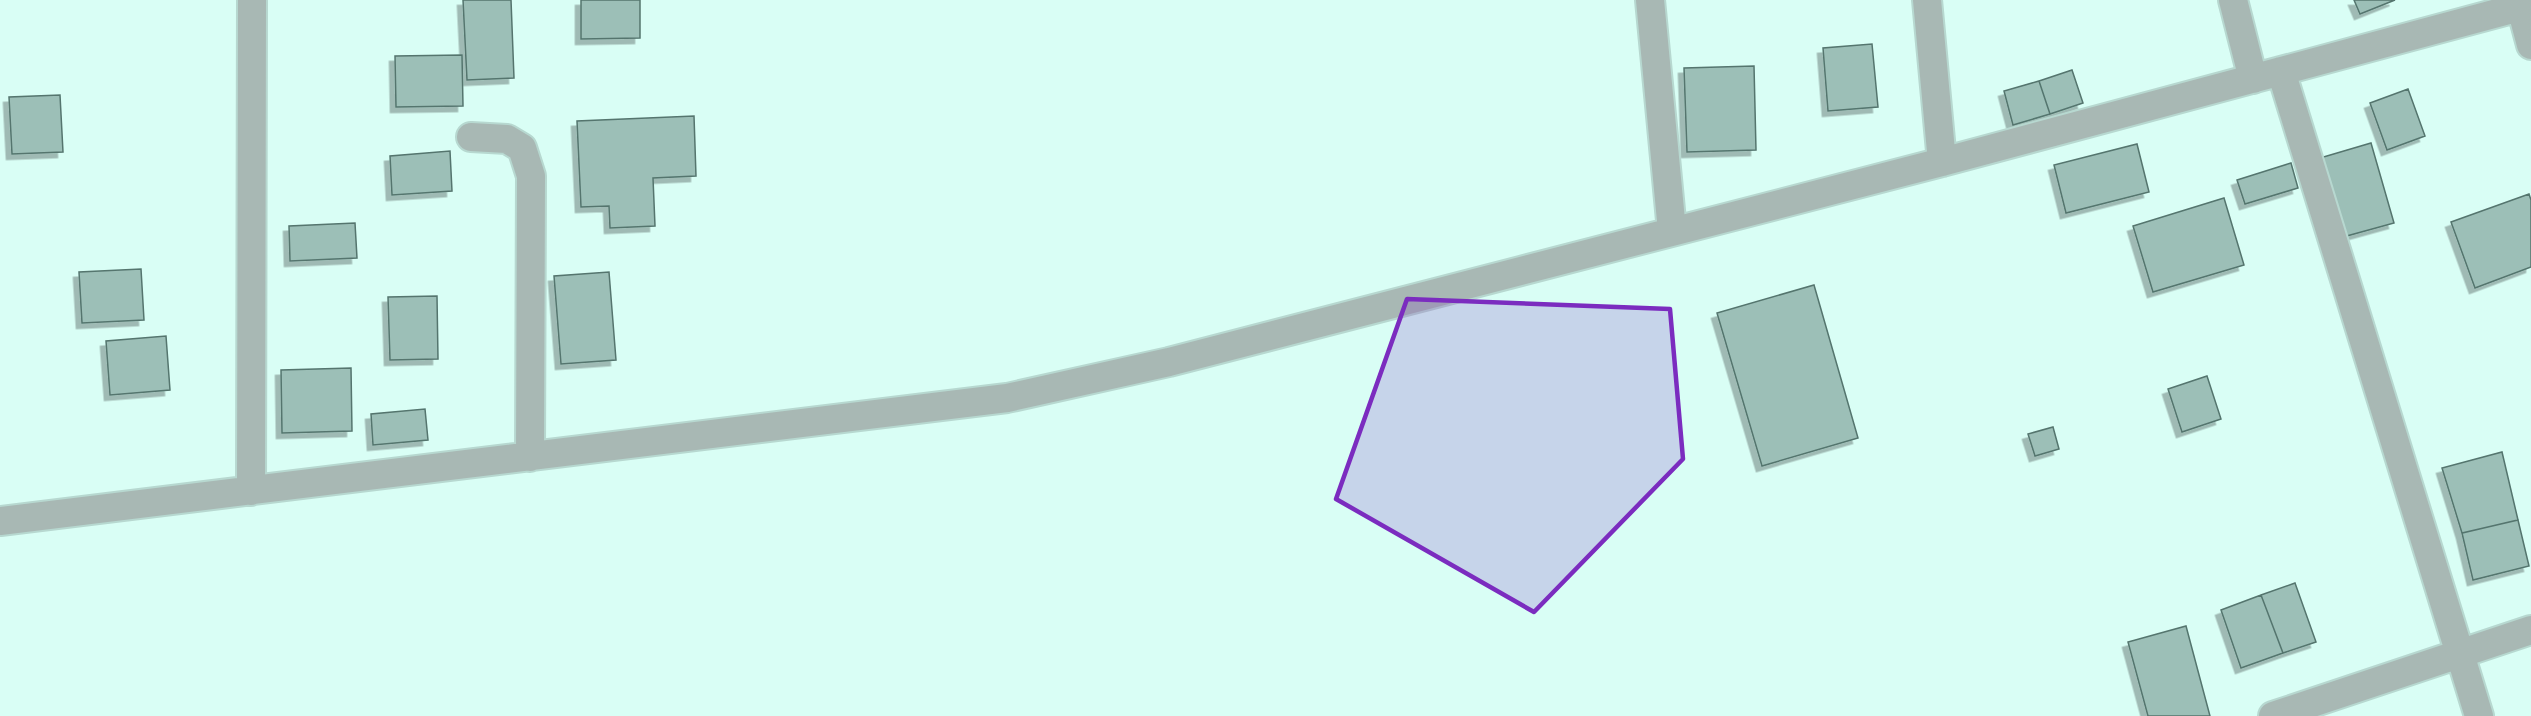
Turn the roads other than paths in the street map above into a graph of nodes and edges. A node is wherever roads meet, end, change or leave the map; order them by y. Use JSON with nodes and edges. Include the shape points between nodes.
{"nodes":[{"id":1,"x":252,"y":0,"type":"edge"},
{"id":2,"x":1650,"y":0,"type":"edge"},
{"id":3,"x":1927,"y":0,"type":"edge"},
{"id":4,"x":2233,"y":0,"type":"edge"},
{"id":5,"x":2523,"y":3,"type":"edge"},
{"id":6,"x":2531,"y":45,"type":"edge"},
{"id":7,"x":2281,"y":71,"type":"junction"},
{"id":8,"x":2253,"y":79,"type":"junction"},
{"id":9,"x":471,"y":137,"type":"dead end"},
{"id":10,"x":1942,"y":162,"type":"junction"},
{"id":11,"x":1672,"y":231,"type":"junction"},
{"id":12,"x":530,"y":457,"type":"junction"},
{"id":13,"x":251,"y":491,"type":"junction"},
{"id":14,"x":0,"y":521,"type":"edge"},
{"id":15,"x":2531,"y":630,"type":"edge"},
{"id":16,"x":2461,"y":654,"type":"junction"},
{"id":17,"x":2273,"y":716,"type":"edge"},
{"id":18,"x":2479,"y":716,"type":"edge"}],
"edges":[{"from":1,"to":13,"type":"street"},
{"from":2,"to":11,"type":"street"},
{"from":3,"to":10,"type":"street"},
{"from":4,"to":8,"type":"street"},
{"from":5,"to":6,"type":"street"},
{"from":5,"to":7,"type":"street"},
{"from":7,"to":8,"type":"street"},
{"from":7,"to":16,"type":"street"},
{"from":8,"to":10,"type":"street"},
{"from":9,"to":12,"type":"street","via":[[507,139],[522,148],[531,176]]},
{"from":10,"to":11,"type":"street"},
{"from":11,"to":12,"type":"street","via":[[1169,362],[1007,398]]},
{"from":12,"to":13,"type":"street"},
{"from":13,"to":14,"type":"street"},
{"from":15,"to":16,"type":"street"},
{"from":16,"to":17,"type":"street"},
{"from":16,"to":18,"type":"street"}]}
